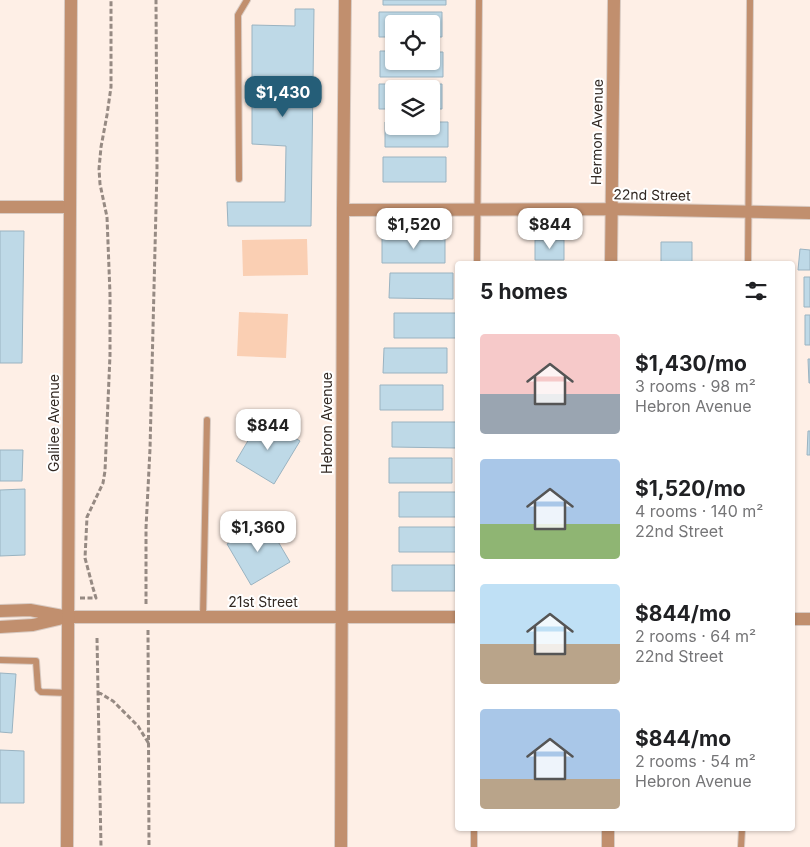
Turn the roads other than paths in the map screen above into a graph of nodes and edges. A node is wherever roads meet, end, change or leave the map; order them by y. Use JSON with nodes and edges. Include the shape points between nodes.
{"nodes":[{"id":1,"x":71,"y":0,"type":"edge"},
{"id":2,"x":247,"y":0,"type":"edge"},
{"id":3,"x":345,"y":0,"type":"edge"},
{"id":4,"x":479,"y":0,"type":"edge"},
{"id":5,"x":614,"y":0,"type":"edge"},
{"id":6,"x":750,"y":0,"type":"edge"},
{"id":7,"x":240,"y":179,"type":"dead end"},
{"id":8,"x":0,"y":207,"type":"edge"},
{"id":9,"x":70,"y":207,"type":"junction"},
{"id":10,"x":611,"y":209,"type":"junction"},
{"id":11,"x":343,"y":210,"type":"junction"},
{"id":12,"x":478,"y":210,"type":"junction"},
{"id":13,"x":748,"y":212,"type":"junction"},
{"id":14,"x":810,"y":213,"type":"edge"},
{"id":15,"x":477,"y":261,"type":"edge"},
{"id":16,"x":611,"y":261,"type":"edge"},
{"id":17,"x":748,"y":261,"type":"edge"},
{"id":18,"x":207,"y":420,"type":"dead end"},
{"id":19,"x":0,"y":611,"type":"edge"},
{"id":20,"x":204,"y":616,"type":"junction"},
{"id":21,"x":68,"y":617,"type":"junction"},
{"id":22,"x":455,"y":617,"type":"edge"},
{"id":23,"x":342,"y":618,"type":"junction"},
{"id":24,"x":795,"y":619,"type":"edge"},
{"id":25,"x":810,"y":619,"type":"edge"},
{"id":26,"x":0,"y":627,"type":"edge"},
{"id":27,"x":0,"y":660,"type":"edge"},
{"id":28,"x":68,"y":693,"type":"junction"},
{"id":29,"x":474,"y":831,"type":"edge"},
{"id":30,"x":608,"y":831,"type":"edge"},
{"id":31,"x":742,"y":831,"type":"edge"},
{"id":32,"x":67,"y":847,"type":"edge"},
{"id":33,"x":341,"y":847,"type":"edge"},
{"id":34,"x":474,"y":847,"type":"edge"},
{"id":35,"x":608,"y":847,"type":"edge"},
{"id":36,"x":741,"y":847,"type":"edge"}],
"edges":[{"from":1,"to":9,"type":"street","name":"Galilee Avenue"},
{"from":2,"to":7,"type":"lane","via":[[238,15]]},
{"from":3,"to":11,"type":"street","name":"Hebron Avenue"},
{"from":4,"to":12,"type":"lane"},
{"from":5,"to":10,"type":"street","name":"Hermon Avenue"},
{"from":6,"to":13,"type":"lane"},
{"from":8,"to":9,"type":"street"},
{"from":9,"to":21,"type":"street","name":"Galilee Avenue"},
{"from":10,"to":12,"type":"street","name":"22nd Street"},
{"from":10,"to":13,"type":"street","name":"22nd Street"},
{"from":10,"to":16,"type":"street","name":"Hermon Avenue"},
{"from":11,"to":12,"type":"street","name":"22nd Street"},
{"from":11,"to":23,"type":"street","name":"Hebron Avenue"},
{"from":12,"to":15,"type":"lane"},
{"from":13,"to":14,"type":"street","name":"22nd Street"},
{"from":13,"to":17,"type":"lane"},
{"from":18,"to":20,"type":"lane"},
{"from":19,"to":21,"type":"street","name":"21st Street","via":[[30,610]]},
{"from":20,"to":21,"type":"street","name":"21st Street"},
{"from":20,"to":23,"type":"street","name":"21st Street"},
{"from":21,"to":26,"type":"street","name":"21st Street","via":[[33,625]]},
{"from":21,"to":28,"type":"street","name":"Galilee Avenue"},
{"from":22,"to":23,"type":"street","name":"21st Street"},
{"from":23,"to":33,"type":"street","name":"Hebron Avenue"},
{"from":24,"to":25,"type":"street"},
{"from":27,"to":28,"type":"lane","via":[[36,660],[38,690]]},
{"from":28,"to":32,"type":"street","name":"Galilee Avenue"},
{"from":29,"to":34,"type":"lane"},
{"from":30,"to":35,"type":"street"},
{"from":31,"to":36,"type":"lane"}]}
